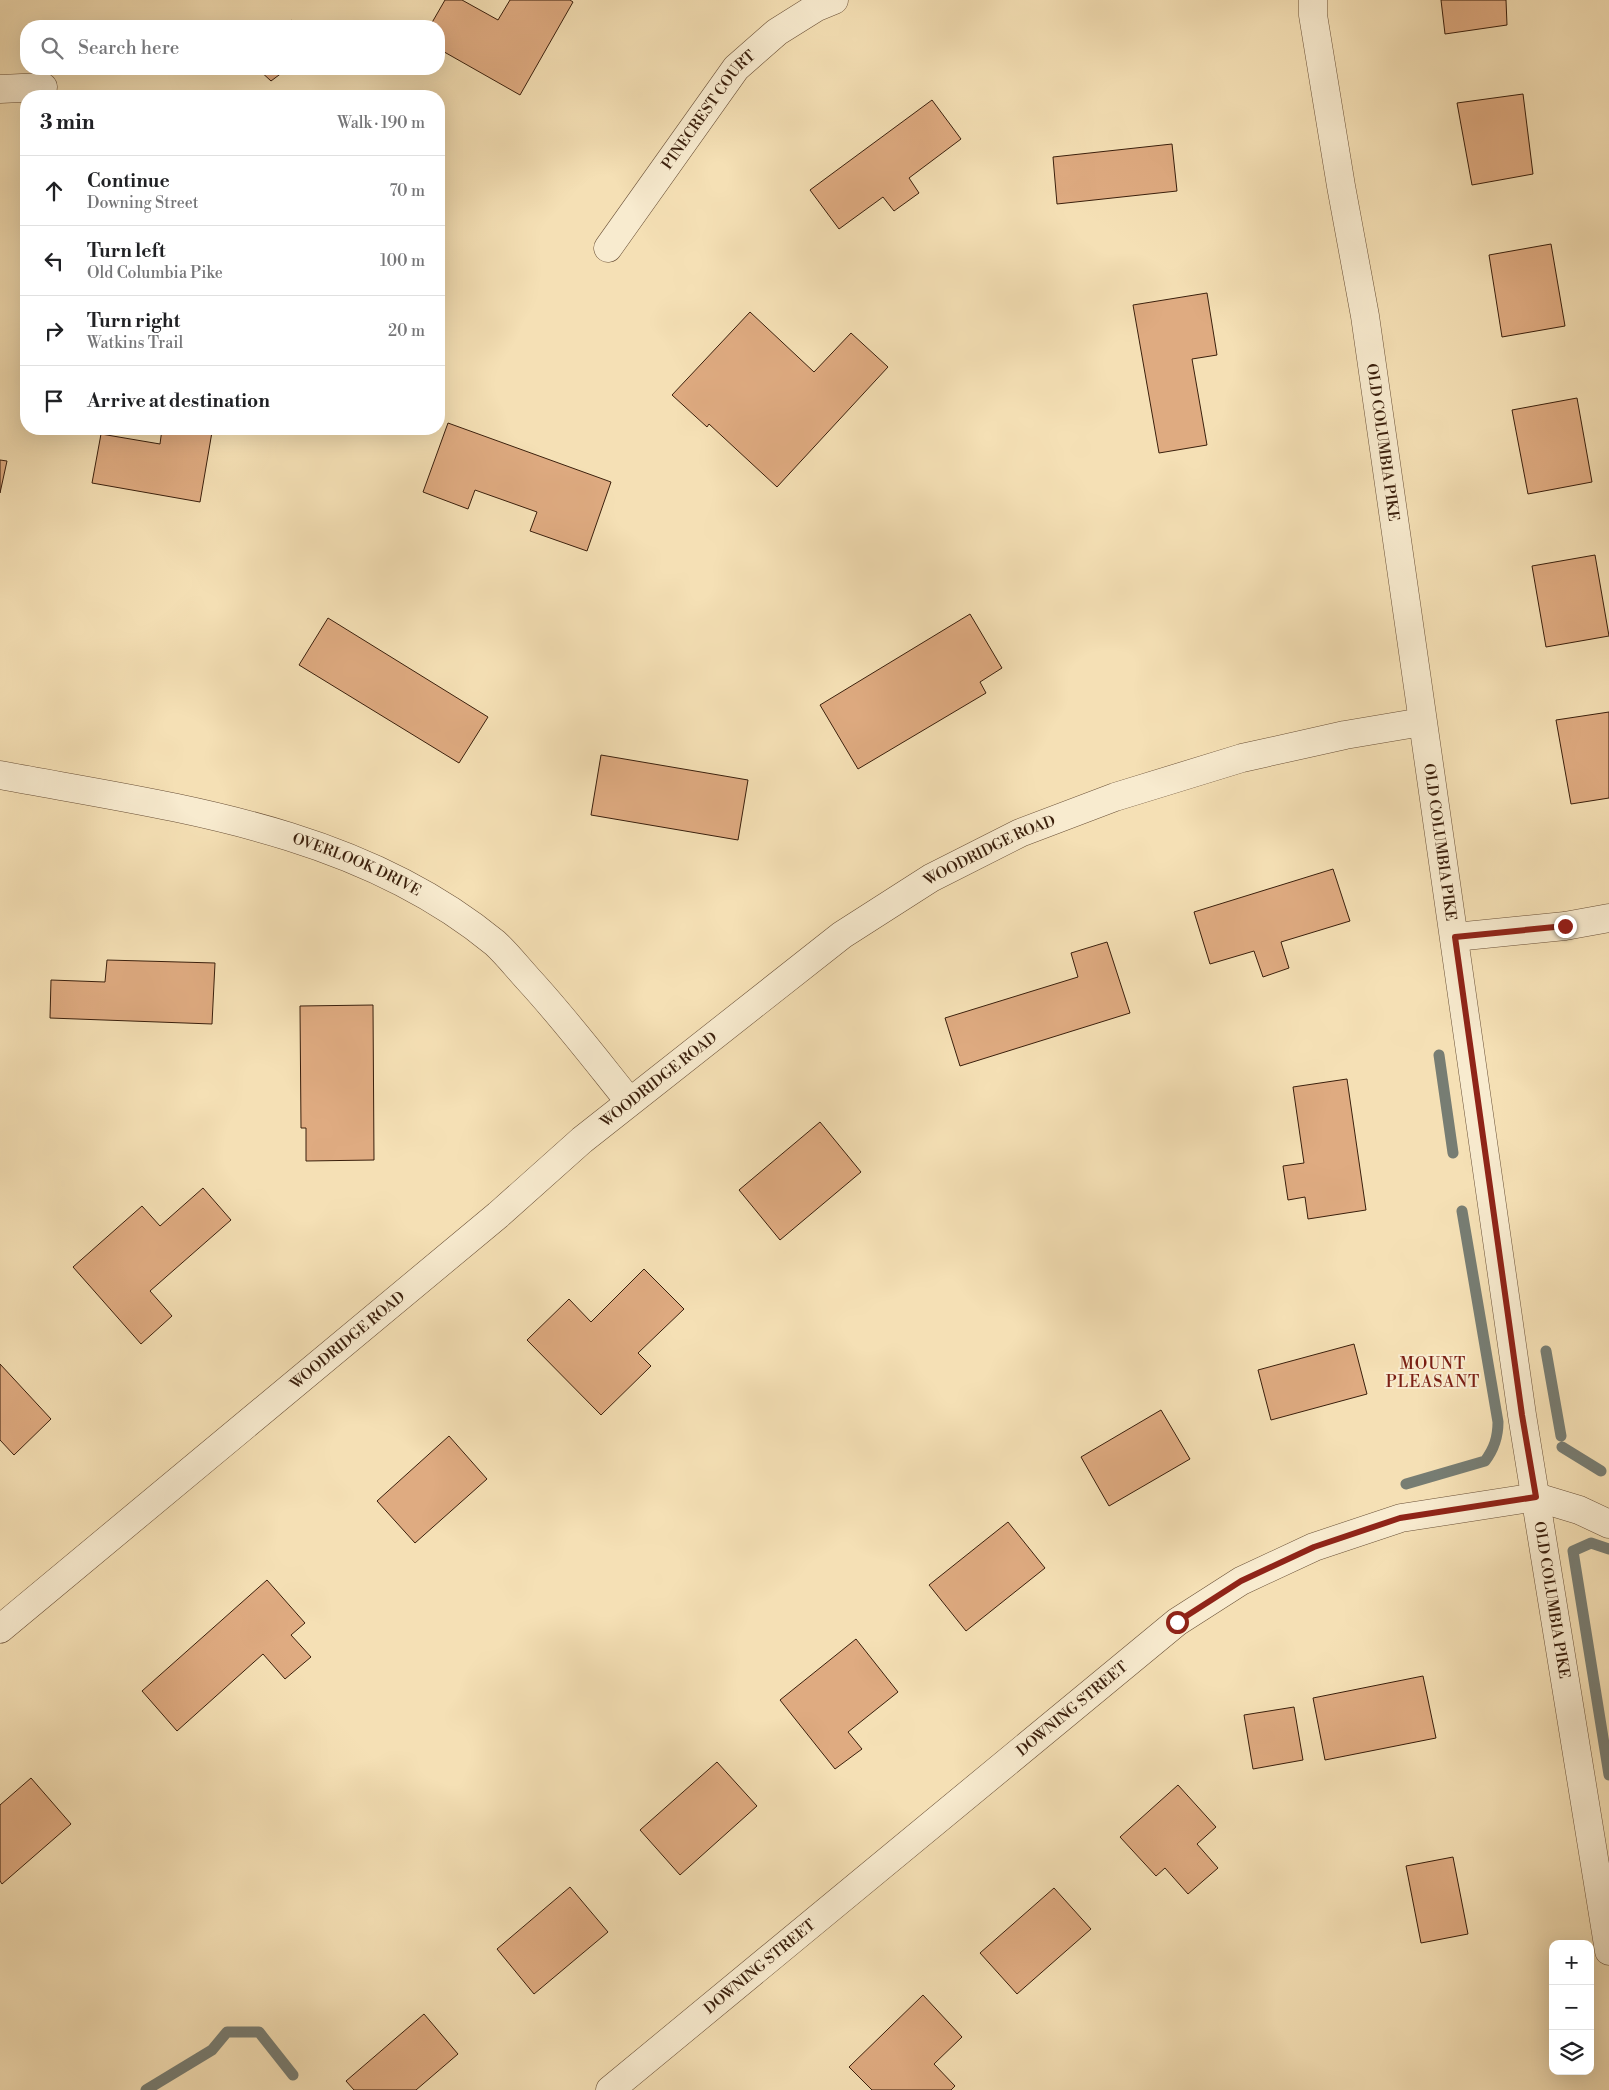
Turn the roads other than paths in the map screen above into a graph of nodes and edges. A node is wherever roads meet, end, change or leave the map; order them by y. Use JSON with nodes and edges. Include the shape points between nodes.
{"nodes":[{"id":1,"x":834,"y":0,"type":"edge"},
{"id":2,"x":1313,"y":0,"type":"edge"},
{"id":3,"x":43,"y":87,"type":"dead end"},
{"id":4,"x":0,"y":89,"type":"edge"},
{"id":5,"x":608,"y":248,"type":"dead end"},
{"id":6,"x":1422,"y":722,"type":"junction"},
{"id":7,"x":0,"y":775,"type":"edge"},
{"id":8,"x":1609,"y":918,"type":"edge"},
{"id":9,"x":1455,"y":937,"type":"junction"},
{"id":10,"x":629,"y":1101,"type":"junction"},
{"id":11,"x":1536,"y":1497,"type":"junction"},
{"id":12,"x":1609,"y":1524,"type":"edge"},
{"id":13,"x":0,"y":1630,"type":"edge"},
{"id":14,"x":1609,"y":1951,"type":"edge"},
{"id":15,"x":610,"y":2090,"type":"edge"}],
"edges":[{"from":1,"to":5,"type":"street","name":"PINECREST COURT","via":[[777,32],[736,68]]},
{"from":2,"to":6,"type":"street","name":"OLD COLUMBIA PIKE","via":[[1365,316]]},
{"from":3,"to":4,"type":"street"},
{"from":6,"to":9,"type":"street","name":"OLD COLUMBIA PIKE"},
{"from":6,"to":10,"type":"street","name":"WOODRIDGE ROAD","via":[[1242,758],[1114,797],[1020,833],[930,878],[842,935]]},
{"from":7,"to":10,"type":"street","name":"OVERLOOK DRIVE","via":[[199,812],[310,842],[390,876],[451,911],[496,944],[560,1014]]},
{"from":8,"to":9,"type":"street","via":[[1565,926]]},
{"from":9,"to":11,"type":"street","name":"OLD COLUMBIA PIKE"},
{"from":10,"to":13,"type":"street","name":"WOODRIDGE ROAD","via":[[498,1215]]},
{"from":11,"to":12,"type":"street","name":"DOWNING STREET","via":[[1579,1510]]},
{"from":11,"to":14,"type":"street","name":"OLD COLUMBIA PIKE"},
{"from":11,"to":15,"type":"street","name":"DOWNING STREET","via":[[1400,1518],[1314,1547],[1241,1581],[1177,1622]]}]}
